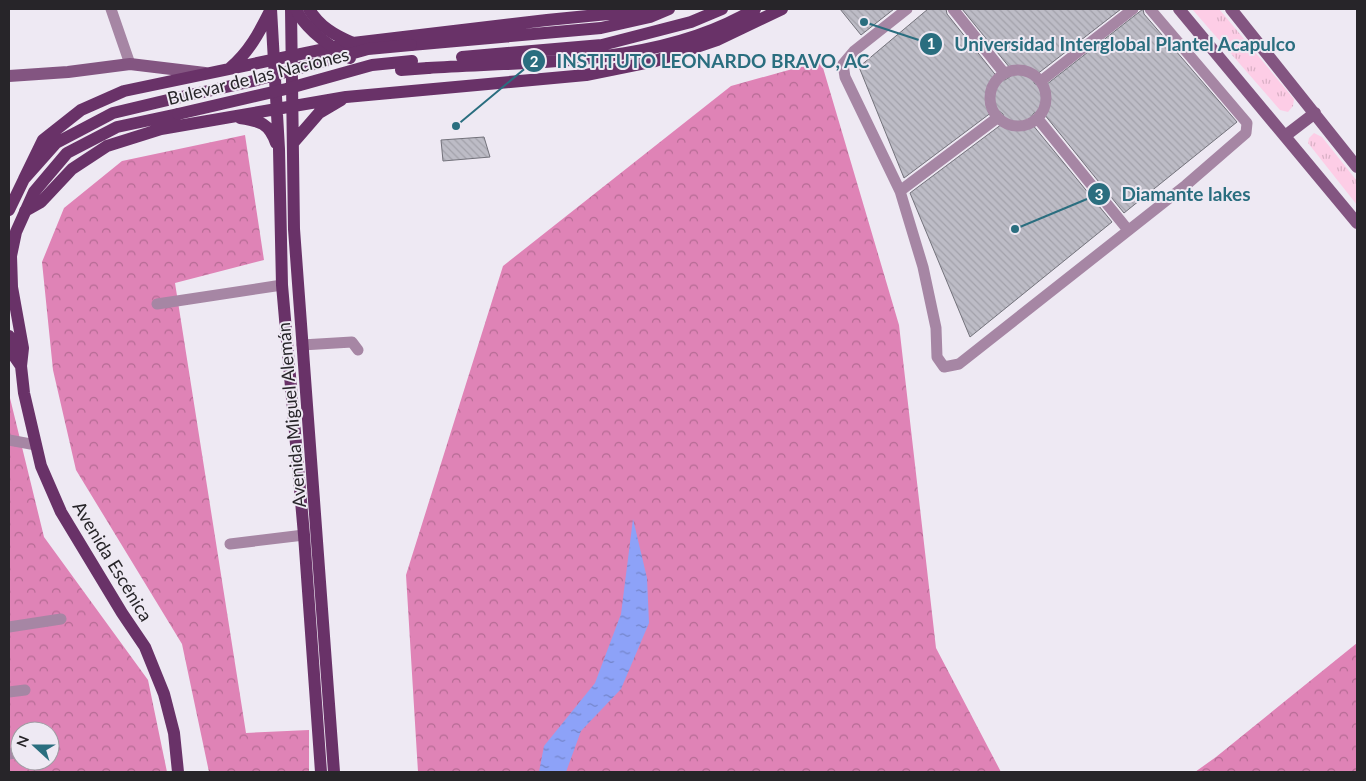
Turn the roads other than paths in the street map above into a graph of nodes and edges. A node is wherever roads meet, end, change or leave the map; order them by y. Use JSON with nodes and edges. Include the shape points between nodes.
{"nodes":[{"id":1,"x":111,"y":9,"type":"edge"},
{"id":2,"x":271,"y":9,"type":"edge"},
{"id":3,"x":291,"y":9,"type":"edge"},
{"id":4,"x":296,"y":9,"type":"edge"},
{"id":5,"x":308,"y":9,"type":"edge"},
{"id":6,"x":659,"y":9,"type":"edge"},
{"id":7,"x":669,"y":9,"type":"edge"},
{"id":8,"x":722,"y":9,"type":"edge"},
{"id":9,"x":782,"y":9,"type":"edge"},
{"id":10,"x":907,"y":9,"type":"edge"},
{"id":11,"x":953,"y":9,"type":"edge"},
{"id":12,"x":1133,"y":9,"type":"edge"},
{"id":13,"x":1150,"y":9,"type":"edge"},
{"id":14,"x":1180,"y":9,"type":"edge"},
{"id":15,"x":1231,"y":9,"type":"edge"},
{"id":16,"x":750,"y":12,"type":"edge"},
{"id":17,"x":353,"y":43,"type":"junction"},
{"id":18,"x":292,"y":55,"type":"junction"},
{"id":19,"x":273,"y":58,"type":"junction"},
{"id":20,"x":130,"y":64,"type":"junction"},
{"id":21,"x":227,"y":71,"type":"junction"},
{"id":22,"x":1004,"y":73,"type":"junction"},
{"id":23,"x":212,"y":74,"type":"junction"},
{"id":24,"x":9,"y":76,"type":"edge"},
{"id":25,"x":1041,"y":81,"type":"junction"},
{"id":26,"x":346,"y":97,"type":"junction"},
{"id":27,"x":292,"y":105,"type":"junction"},
{"id":28,"x":276,"y":109,"type":"junction"},
{"id":29,"x":1315,"y":113,"type":"junction"},
{"id":30,"x":230,"y":117,"type":"junction"},
{"id":31,"x":997,"y":118,"type":"junction"},
{"id":32,"x":1038,"y":119,"type":"junction"},
{"id":33,"x":1285,"y":136,"type":"junction"},
{"id":34,"x":293,"y":143,"type":"junction"},
{"id":35,"x":279,"y":149,"type":"junction"},
{"id":36,"x":1357,"y":167,"type":"edge"},
{"id":37,"x":24,"y":179,"type":"junction"},
{"id":38,"x":900,"y":191,"type":"junction"},
{"id":39,"x":9,"y":210,"type":"edge"},
{"id":40,"x":24,"y":211,"type":"junction"},
{"id":41,"x":1357,"y":223,"type":"edge"},
{"id":42,"x":1128,"y":230,"type":"junction"},
{"id":43,"x":282,"y":284,"type":"junction"},
{"id":44,"x":157,"y":304,"type":"dead end"},
{"id":45,"x":9,"y":336,"type":"edge"},
{"id":46,"x":302,"y":344,"type":"junction"},
{"id":47,"x":358,"y":350,"type":"dead end"},
{"id":48,"x":21,"y":366,"type":"junction"},
{"id":49,"x":9,"y":440,"type":"edge"},
{"id":50,"x":36,"y":445,"type":"junction"},
{"id":51,"x":304,"y":535,"type":"junction"},
{"id":52,"x":230,"y":544,"type":"dead end"},
{"id":53,"x":61,"y":618,"type":"dead end"},
{"id":54,"x":9,"y":627,"type":"edge"},
{"id":55,"x":25,"y":690,"type":"dead end"},
{"id":56,"x":9,"y":692,"type":"edge"},
{"id":57,"x":178,"y":772,"type":"edge"},
{"id":58,"x":320,"y":772,"type":"edge"},
{"id":59,"x":334,"y":772,"type":"edge"}],
"edges":[{"from":1,"to":20,"type":"street"},
{"from":2,"to":19,"type":"main road","name":"Avenida Miguel Alemán"},
{"from":2,"to":21,"type":"main road","via":[[250,47]]},
{"from":3,"to":18,"type":"main road","name":"Avenida Miguel Alemán"},
{"from":4,"to":16,"type":"main road","bridge":true,"via":[[299,17],[317,35],[362,65],[398,70],[602,56],[687,39]]},
{"from":5,"to":17,"type":"main road","via":[[334,36]]},
{"from":6,"to":17,"type":"main road"},
{"from":7,"to":37,"type":"main road","name":"Bulevar de las Naciones","bridge":true,"via":[[650,17],[601,28],[368,49],[253,81],[113,113],[56,143]]},
{"from":8,"to":40,"type":"main road","name":"Bulevar de las Naciones","bridge":true,"via":[[691,22],[602,45],[372,65],[286,89],[117,127],[67,152],[34,192]]},
{"from":9,"to":26,"type":"main road","via":[[717,40],[646,63],[586,75]]},
{"from":10,"to":38,"type":"street","via":[[854,51],[844,64],[845,77]]},
{"from":11,"to":22,"type":"street"},
{"from":12,"to":25,"type":"street"},
{"from":13,"to":42,"type":"street","via":[[1247,123],[1247,128],[1246,133]]},
{"from":14,"to":33,"type":"main road"},
{"from":15,"to":29,"type":"main road"},
{"from":17,"to":18,"type":"main road"},
{"from":18,"to":19,"type":"main road"},
{"from":18,"to":27,"type":"main road","name":"Avenida Miguel Alemán"},
{"from":19,"to":21,"type":"main road"},
{"from":19,"to":28,"type":"main road","name":"Avenida Miguel Alemán"},
{"from":20,"to":23,"type":"main road"},
{"from":20,"to":24,"type":"main road"},
{"from":21,"to":23,"type":"main road"},
{"from":22,"to":25,"type":"street","via":[[1028,71]]},
{"from":22,"to":31,"type":"street","via":[[994,82],[990,94],[991,107]]},
{"from":23,"to":37,"type":"main road","via":[[124,91],[81,110],[43,140]]},
{"from":25,"to":32,"type":"street","via":[[1046,94],[1045,108]]},
{"from":26,"to":27,"type":"main road"},
{"from":26,"to":34,"type":"main road","via":[[319,113]]},
{"from":27,"to":28,"type":"main road"},
{"from":27,"to":34,"type":"main road","name":"Avenida Miguel Alemán"},
{"from":28,"to":30,"type":"main road"},
{"from":28,"to":35,"type":"main road","name":"Avenida Miguel Alemán"},
{"from":29,"to":33,"type":"main road"},
{"from":29,"to":36,"type":"main road"},
{"from":30,"to":35,"type":"main road","via":[[266,125]]},
{"from":30,"to":40,"type":"main road","via":[[161,130],[107,146],[72,169],[42,202]]},
{"from":31,"to":32,"type":"street","via":[[1017,127],[1032,124]]},
{"from":31,"to":38,"type":"street"},
{"from":32,"to":42,"type":"street"},
{"from":33,"to":41,"type":"main road"},
{"from":34,"to":46,"type":"main road","name":"Avenida Miguel Alemán","via":[[294,229]]},
{"from":35,"to":43,"type":"main road","name":"Avenida Miguel Alemán"},
{"from":37,"to":39,"type":"main road","name":"Bulevar de las Naciones"},
{"from":38,"to":42,"type":"street","via":[[923,267],[936,328],[937,357],[944,367],[959,364]]},
{"from":40,"to":48,"type":"main road","name":"Bulevar de las Naciones","via":[[11,256],[12,287],[23,348]]},
{"from":43,"to":44,"type":"street"},
{"from":43,"to":51,"type":"main road","name":"Avenida Miguel Alemán"},
{"from":45,"to":48,"type":"main road","via":[[12,353]]},
{"from":46,"to":47,"type":"street","via":[[352,342]]},
{"from":46,"to":59,"type":"main road","name":"Avenida Miguel Alemán"},
{"from":48,"to":50,"type":"main road","name":"Avenida Escénica"},
{"from":49,"to":50,"type":"street"},
{"from":50,"to":57,"type":"main road","name":"Avenida Escénica","via":[[41,466],[61,512],[146,647],[174,732]]},
{"from":51,"to":52,"type":"street"},
{"from":51,"to":58,"type":"main road","name":"Avenida Miguel Alemán"},
{"from":53,"to":54,"type":"street"},
{"from":55,"to":56,"type":"street"}]}
